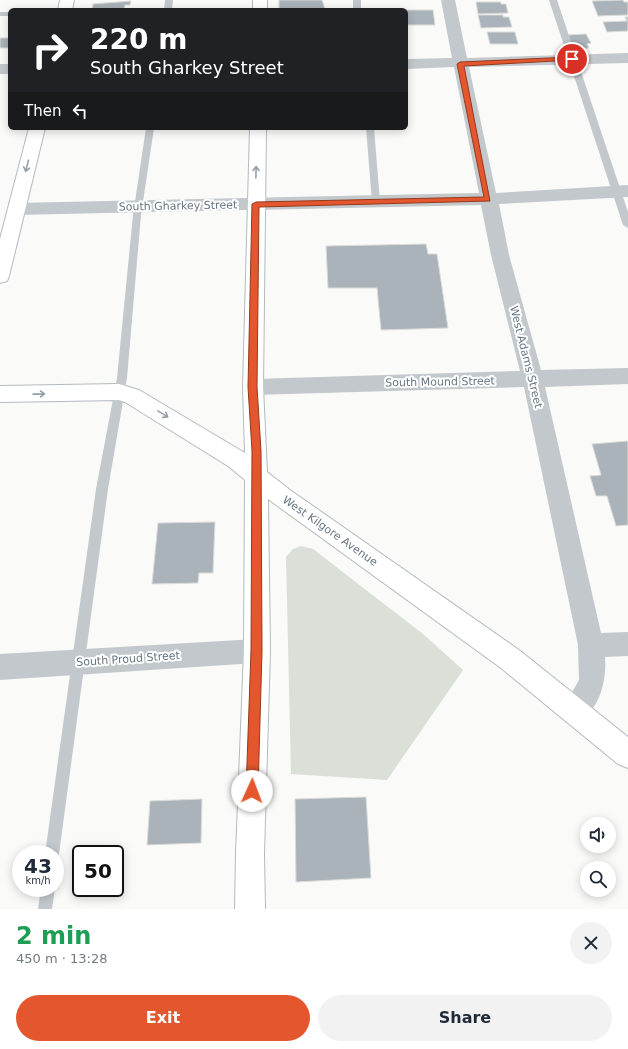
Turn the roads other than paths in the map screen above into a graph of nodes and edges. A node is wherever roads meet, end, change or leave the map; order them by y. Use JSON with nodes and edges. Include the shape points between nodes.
{"nodes":[{"id":1,"x":448,"y":0,"type":"edge"},
{"id":2,"x":553,"y":0,"type":"edge"},
{"id":3,"x":628,"y":58,"type":"edge"},
{"id":4,"x":572,"y":59,"type":"junction"},
{"id":5,"x":408,"y":64,"type":"edge"},
{"id":6,"x":460,"y":64,"type":"junction"},
{"id":7,"x":36,"y":130,"type":"edge"},
{"id":8,"x":150,"y":130,"type":"edge"},
{"id":9,"x":258,"y":130,"type":"edge"},
{"id":10,"x":370,"y":130,"type":"edge"},
{"id":11,"x":623,"y":191,"type":"edge"},
{"id":12,"x":488,"y":199,"type":"junction"},
{"id":13,"x":376,"y":202,"type":"junction"},
{"id":14,"x":256,"y":204,"type":"junction"},
{"id":15,"x":138,"y":207,"type":"junction"},
{"id":16,"x":16,"y":209,"type":"junction"},
{"id":17,"x":628,"y":225,"type":"edge"},
{"id":18,"x":0,"y":276,"type":"edge"},
{"id":19,"x":628,"y":376,"type":"edge"},
{"id":20,"x":532,"y":380,"type":"junction"},
{"id":21,"x":253,"y":387,"type":"junction"},
{"id":22,"x":120,"y":392,"type":"junction"},
{"id":23,"x":0,"y":394,"type":"edge"},
{"id":24,"x":256,"y":476,"type":"junction"},
{"id":25,"x":628,"y":644,"type":"edge"},
{"id":26,"x":591,"y":645,"type":"junction"},
{"id":27,"x":257,"y":651,"type":"junction"},
{"id":28,"x":77,"y":663,"type":"junction"},
{"id":29,"x":0,"y":667,"type":"edge"},
{"id":30,"x":576,"y":710,"type":"junction"},
{"id":31,"x":628,"y":754,"type":"edge"},
{"id":32,"x":53,"y":845,"type":"edge"},
{"id":33,"x":47,"y":897,"type":"edge"},
{"id":34,"x":45,"y":909,"type":"edge"},
{"id":35,"x":250,"y":909,"type":"edge"}],
"edges":[{"from":1,"to":6,"type":"street","name":"West Adams Street"},
{"from":2,"to":4,"type":"lane"},
{"from":3,"to":4,"type":"street"},
{"from":4,"to":6,"type":"street"},
{"from":4,"to":11,"type":"lane"},
{"from":5,"to":6,"type":"street"},
{"from":6,"to":12,"type":"street","name":"West Adams Street"},
{"from":7,"to":16,"type":"main road","one_way":true},
{"from":8,"to":15,"type":"lane"},
{"from":14,"to":9,"type":"main road","one_way":true},
{"from":10,"to":13,"type":"lane"},
{"from":11,"to":12,"type":"street","name":"South Gharkey Street"},
{"from":11,"to":17,"type":"lane"},
{"from":12,"to":13,"type":"street","name":"South Gharkey Street"},
{"from":12,"to":20,"type":"street","name":"West Adams Street"},
{"from":13,"to":14,"type":"street","name":"South Gharkey Street"},
{"from":14,"to":15,"type":"street","name":"South Gharkey Street"},
{"from":14,"to":21,"type":"main road"},
{"from":15,"to":16,"type":"street","name":"South Gharkey Street"},
{"from":15,"to":22,"type":"lane"},
{"from":16,"to":18,"type":"main road"},
{"from":19,"to":20,"type":"street","name":"South Mound Street"},
{"from":20,"to":21,"type":"street","name":"South Mound Street"},
{"from":20,"to":26,"type":"street","name":"West Adams Street"},
{"from":21,"to":24,"type":"main road"},
{"from":23,"to":22,"type":"main road","name":"West Kilgore Avenue","one_way":true},
{"from":22,"to":24,"type":"main road","name":"West Kilgore Avenue","one_way":true,"via":[[132,396],[236,459]]},
{"from":22,"to":28,"type":"lane","via":[[105,468]]},
{"from":24,"to":27,"type":"main road"},
{"from":24,"to":30,"type":"main road","name":"West Kilgore Avenue","via":[[510,659]]},
{"from":25,"to":26,"type":"street"},
{"from":26,"to":30,"type":"street","name":"West Adams Street","via":[[594,677],[588,694]]},
{"from":27,"to":28,"type":"street","name":"South Proud Street"},
{"from":27,"to":35,"type":"main road"},
{"from":28,"to":29,"type":"street","name":"South Proud Street"},
{"from":28,"to":32,"type":"lane"},
{"from":30,"to":31,"type":"main road","name":"West Kilgore Avenue"},
{"from":33,"to":34,"type":"lane"}]}
